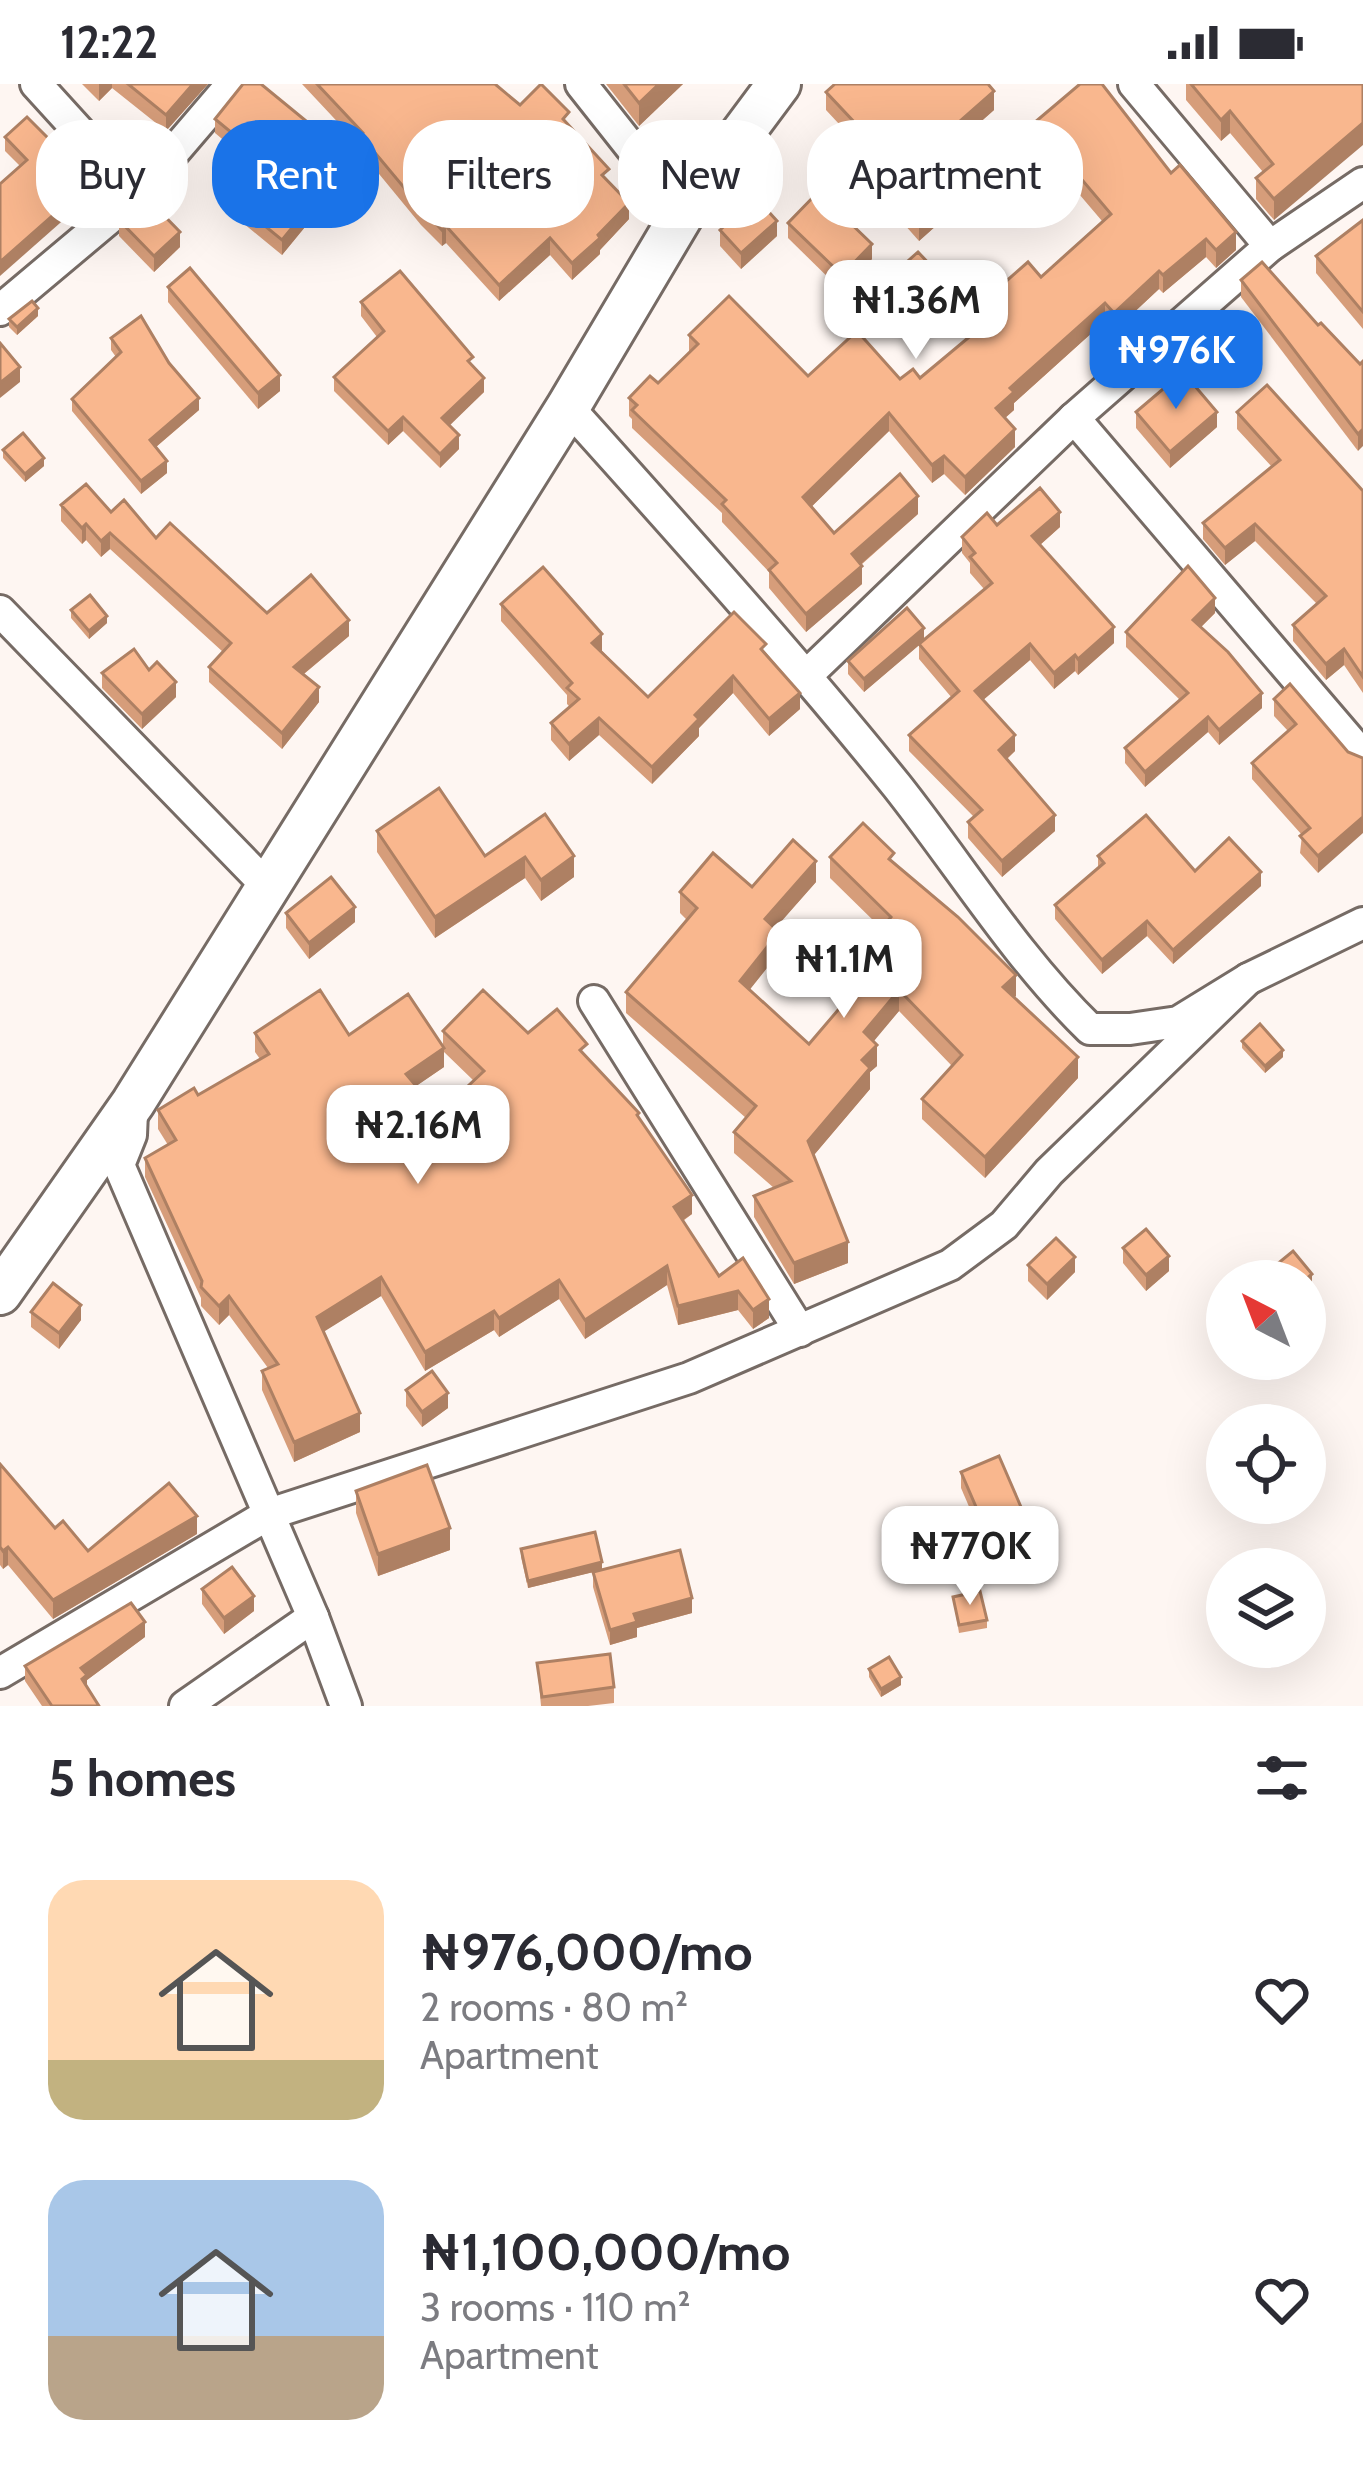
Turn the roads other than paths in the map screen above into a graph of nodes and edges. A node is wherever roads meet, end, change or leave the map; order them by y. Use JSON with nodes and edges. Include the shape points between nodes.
{"nodes":[{"id":1,"x":36,"y":84,"type":"edge"},
{"id":2,"x":232,"y":84,"type":"edge"},
{"id":3,"x":580,"y":84,"type":"edge"},
{"id":4,"x":779,"y":84,"type":"edge"},
{"id":5,"x":1134,"y":84,"type":"edge"},
{"id":6,"x":68,"y":120,"type":"edge"},
{"id":7,"x":752,"y":120,"type":"edge"},
{"id":8,"x":618,"y":132,"type":"edge"},
{"id":9,"x":188,"y":135,"type":"edge"},
{"id":10,"x":1363,"y":184,"type":"edge"},
{"id":11,"x":97,"y":228,"type":"edge"},
{"id":12,"x":674,"y":228,"type":"edge"},
{"id":13,"x":1270,"y":245,"type":"junction"},
{"id":14,"x":0,"y":310,"type":"edge"},
{"id":15,"x":568,"y":407,"type":"junction"},
{"id":16,"x":1074,"y":418,"type":"junction"},
{"id":17,"x":0,"y":611,"type":"edge"},
{"id":18,"x":807,"y":675,"type":"junction"},
{"id":19,"x":1363,"y":756,"type":"edge"},
{"id":20,"x":268,"y":887,"type":"junction"},
{"id":21,"x":1363,"y":923,"type":"edge"},
{"id":22,"x":1248,"y":979,"type":"junction"},
{"id":23,"x":594,"y":1000,"type":"dead end"},
{"id":24,"x":133,"y":1102,"type":"junction"},
{"id":25,"x":0,"y":1293,"type":"edge"},
{"id":26,"x":800,"y":1330,"type":"junction"},
{"id":27,"x":269,"y":1514,"type":"junction"},
{"id":28,"x":313,"y":1617,"type":"junction"},
{"id":29,"x":0,"y":1673,"type":"edge"},
{"id":30,"x":185,"y":1706,"type":"edge"},
{"id":31,"x":346,"y":1706,"type":"edge"}],
"edges":[{"from":1,"to":6,"type":"street"},
{"from":2,"to":9,"type":"street"},
{"from":3,"to":8,"type":"street"},
{"from":4,"to":7,"type":"main road"},
{"from":5,"to":13,"type":"street"},
{"from":10,"to":13,"type":"street"},
{"from":11,"to":14,"type":"street"},
{"from":12,"to":15,"type":"main road"},
{"from":13,"to":16,"type":"street"},
{"from":15,"to":18,"type":"street"},
{"from":15,"to":20,"type":"main road"},
{"from":16,"to":18,"type":"street"},
{"from":16,"to":19,"type":"street"},
{"from":17,"to":20,"type":"street"},
{"from":18,"to":22,"type":"street","via":[[1051,992],[1090,1029],[1178,1022]]},
{"from":20,"to":24,"type":"main road"},
{"from":21,"to":22,"type":"street"},
{"from":22,"to":26,"type":"street","via":[[1004,1225],[950,1265]]},
{"from":23,"to":26,"type":"street"},
{"from":24,"to":25,"type":"main road"},
{"from":24,"to":27,"type":"street","via":[[119,1165]]},
{"from":26,"to":27,"type":"street","via":[[689,1378]]},
{"from":27,"to":28,"type":"street"},
{"from":27,"to":29,"type":"street"},
{"from":28,"to":30,"type":"street"},
{"from":28,"to":31,"type":"street"}]}
